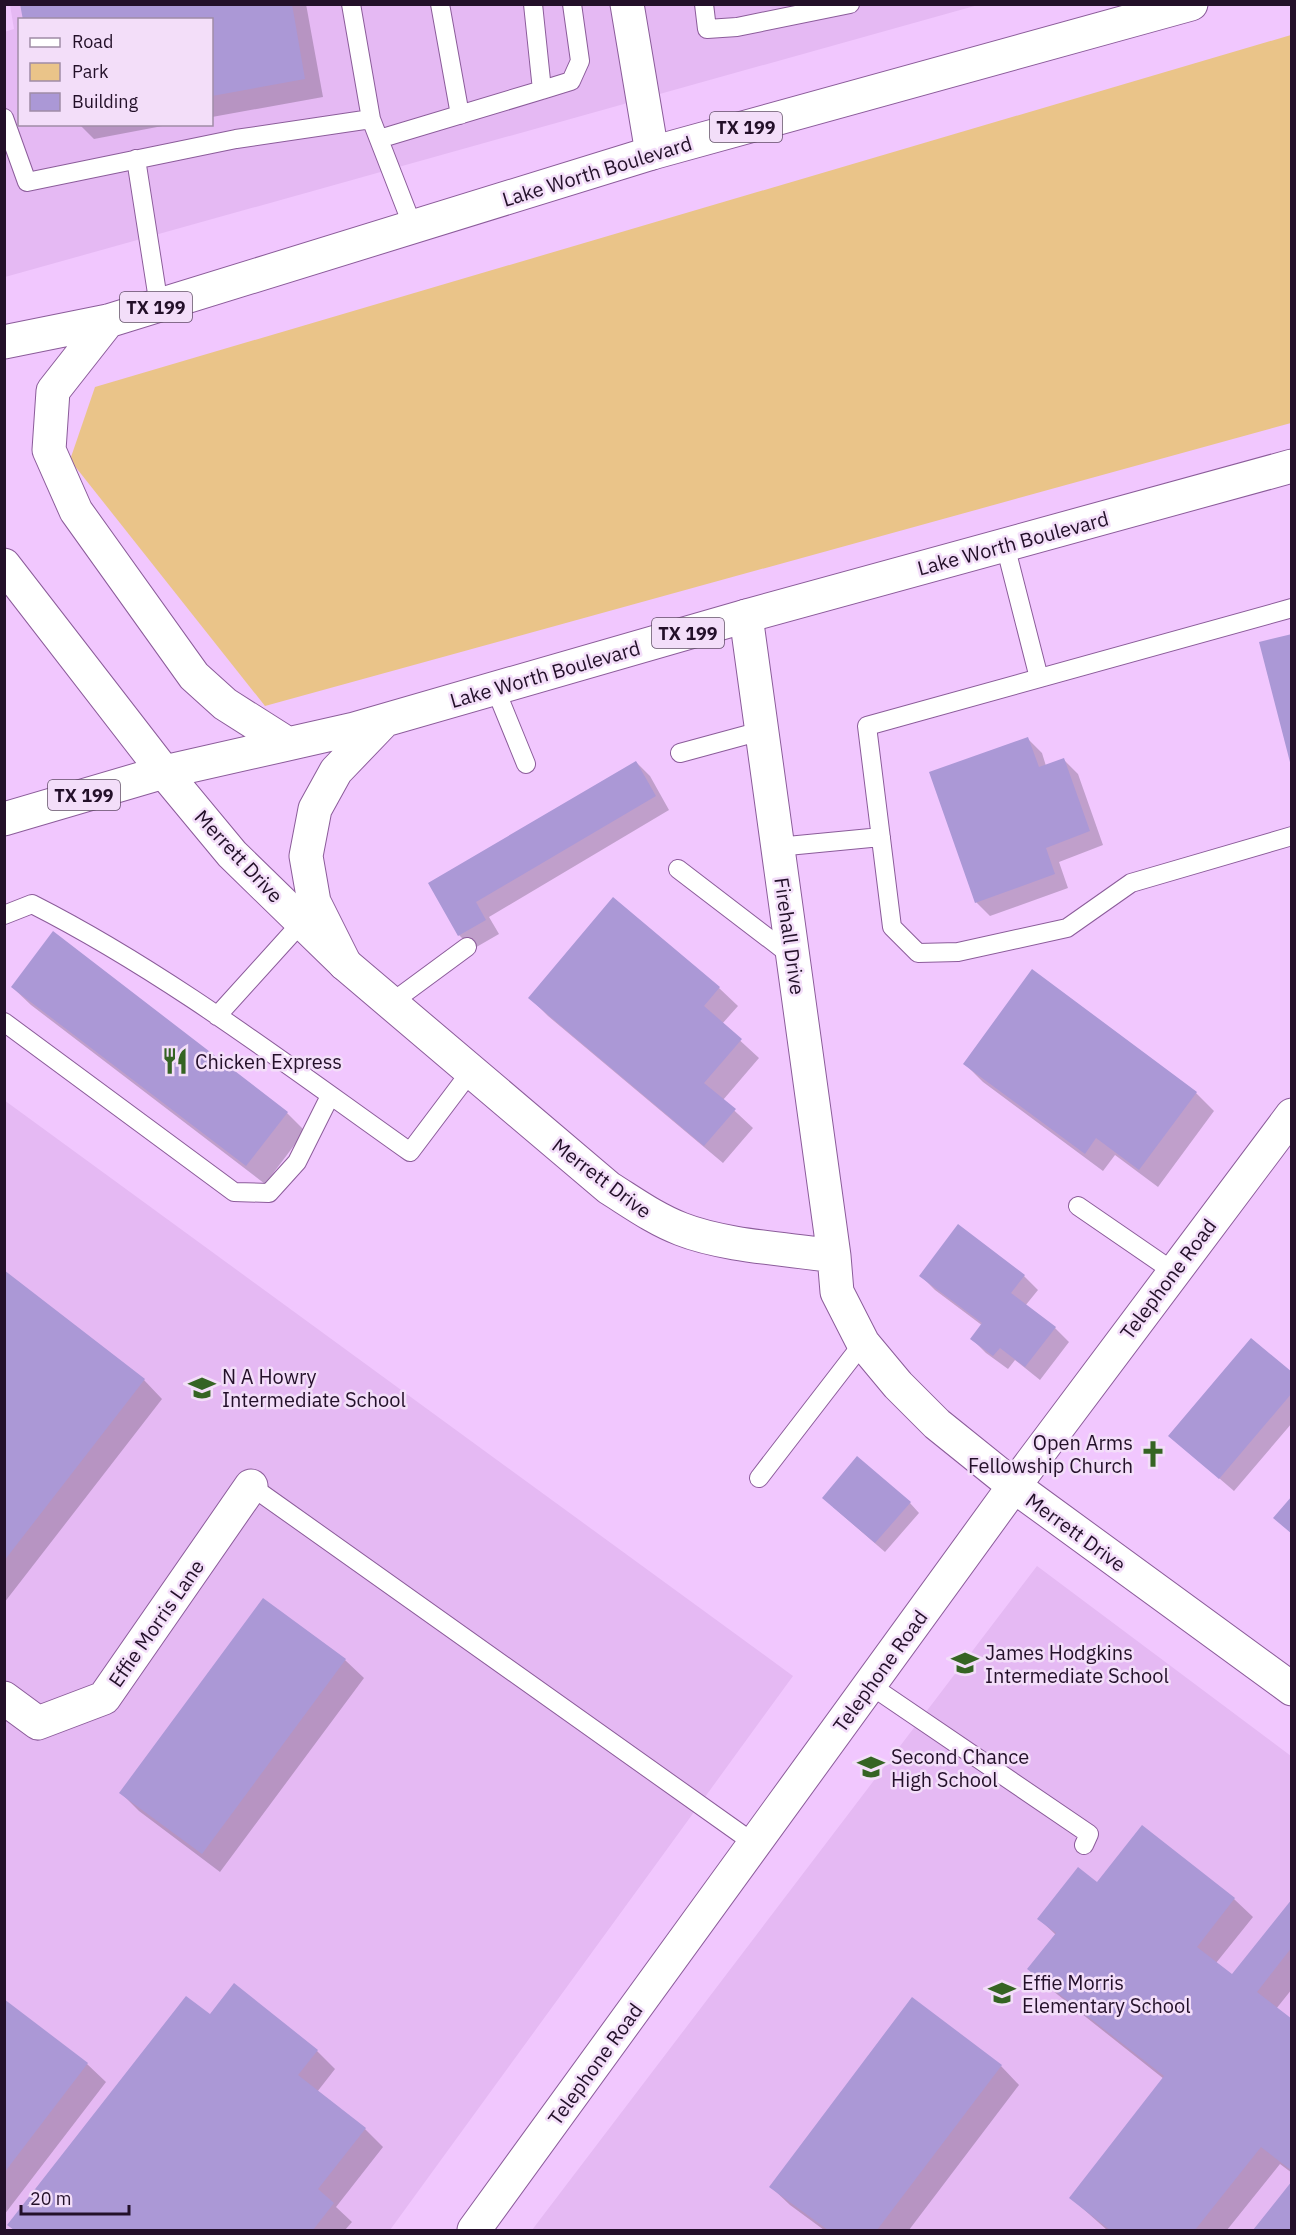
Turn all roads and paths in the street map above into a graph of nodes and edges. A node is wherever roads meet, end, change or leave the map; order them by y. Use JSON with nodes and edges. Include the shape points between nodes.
{"nodes":[{"id":1,"x":351,"y":4,"type":"edge"},
{"id":2,"x":440,"y":4,"type":"edge"},
{"id":3,"x":533,"y":4,"type":"edge"},
{"id":4,"x":572,"y":4,"type":"edge"},
{"id":5,"x":627,"y":4,"type":"edge"},
{"id":6,"x":704,"y":4,"type":"edge"},
{"id":7,"x":849,"y":4,"type":"edge"},
{"id":8,"x":1191,"y":4,"type":"edge"},
{"id":9,"x":542,"y":90,"type":"junction"},
{"id":10,"x":460,"y":115,"type":"junction"},
{"id":11,"x":4,"y":118,"type":"edge"},
{"id":12,"x":371,"y":118,"type":"junction"},
{"id":13,"x":379,"y":139,"type":"junction"},
{"id":14,"x":652,"y":153,"type":"junction"},
{"id":15,"x":136,"y":159,"type":"junction"},
{"id":16,"x":413,"y":227,"type":"junction"},
{"id":17,"x":159,"y":306,"type":"junction"},
{"id":18,"x":108,"y":321,"type":"junction"},
{"id":19,"x":4,"y":342,"type":"edge"},
{"id":20,"x":1292,"y":465,"type":"edge"},
{"id":21,"x":1005,"y":545,"type":"junction"},
{"id":22,"x":4,"y":565,"type":"edge"},
{"id":23,"x":1292,"y":608,"type":"edge"},
{"id":24,"x":746,"y":616,"type":"junction"},
{"id":25,"x":1039,"y":678,"type":"junction"},
{"id":26,"x":495,"y":688,"type":"junction"},
{"id":27,"x":384,"y":721,"type":"junction"},
{"id":28,"x":761,"y":731,"type":"junction"},
{"id":29,"x":288,"y":744,"type":"junction"},
{"id":30,"x":680,"y":753,"type":"dead end"},
{"id":31,"x":525,"y":764,"type":"dead end"},
{"id":32,"x":164,"y":772,"type":"junction"},
{"id":33,"x":4,"y":819,"type":"edge"},
{"id":34,"x":1292,"y":836,"type":"edge"},
{"id":35,"x":881,"y":837,"type":"junction"},
{"id":36,"x":777,"y":847,"type":"junction"},
{"id":37,"x":678,"y":869,"type":"dead end"},
{"id":38,"x":4,"y":915,"type":"edge"},
{"id":39,"x":302,"y":922,"type":"junction"},
{"id":40,"x":467,"y":947,"type":"dead end"},
{"id":41,"x":793,"y":957,"type":"junction"},
{"id":42,"x":345,"y":963,"type":"junction"},
{"id":43,"x":391,"y":1003,"type":"junction"},
{"id":44,"x":217,"y":1016,"type":"junction"},
{"id":45,"x":4,"y":1022,"type":"edge"},
{"id":46,"x":471,"y":1071,"type":"junction"},
{"id":47,"x":330,"y":1096,"type":"junction"},
{"id":48,"x":1292,"y":1115,"type":"edge"},
{"id":49,"x":1078,"y":1206,"type":"dead end"},
{"id":50,"x":834,"y":1256,"type":"junction"},
{"id":51,"x":1174,"y":1272,"type":"junction"},
{"id":52,"x":863,"y":1343,"type":"junction"},
{"id":53,"x":759,"y":1478,"type":"dead end"},
{"id":54,"x":251,"y":1486,"type":"joint"},
{"id":55,"x":1014,"y":1486,"type":"junction"},
{"id":56,"x":870,"y":1685,"type":"junction"},
{"id":57,"x":1292,"y":1689,"type":"edge"},
{"id":58,"x":4,"y":1698,"type":"edge"},
{"id":59,"x":755,"y":1844,"type":"junction"},
{"id":60,"x":1084,"y":1845,"type":"dead end"},
{"id":61,"x":474,"y":2230,"type":"edge"}],
"edges":[{"from":1,"to":12,"type":"lane"},
{"from":2,"to":10,"type":"lane"},
{"from":3,"to":9,"type":"lane"},
{"from":4,"to":9,"type":"lane","via":[[580,61],[571,81]]},
{"from":5,"to":14,"type":"main road"},
{"from":6,"to":7,"type":"lane","via":[[707,29],[737,27]]},
{"from":8,"to":14,"type":"main road","name":"Lake Worth Boulevard","number":"TX 199"},
{"from":9,"to":10,"type":"lane"},
{"from":10,"to":13,"type":"lane"},
{"from":11,"to":15,"type":"lane","via":[[27,182]]},
{"from":12,"to":13,"type":"lane"},
{"from":12,"to":15,"type":"lane","via":[[236,138]]},
{"from":13,"to":16,"type":"lane"},
{"from":14,"to":16,"type":"main road","name":"Lake Worth Boulevard","number":"TX 199"},
{"from":15,"to":17,"type":"lane"},
{"from":16,"to":17,"type":"main road","name":"Lake Worth Boulevard","number":"TX 199"},
{"from":17,"to":18,"type":"main road","name":"Lake Worth Boulevard","number":"TX 199"},
{"from":18,"to":19,"type":"main road","name":"Lake Worth Boulevard","number":"TX 199"},
{"from":18,"to":29,"type":"main road","via":[[53,391],[49,450],[76,511],[194,676],[225,704]]},
{"from":20,"to":21,"type":"main road","name":"Lake Worth Boulevard","number":"TX 199"},
{"from":21,"to":24,"type":"main road","name":"Lake Worth Boulevard","number":"TX 199"},
{"from":21,"to":25,"type":"lane"},
{"from":22,"to":32,"type":"main road","name":"Merrett Drive"},
{"from":23,"to":25,"type":"lane"},
{"from":24,"to":26,"type":"main road","name":"Lake Worth Boulevard","number":"TX 199"},
{"from":24,"to":28,"type":"main road","name":"Firehall Drive"},
{"from":25,"to":35,"type":"lane","via":[[867,726]]},
{"from":26,"to":27,"type":"main road","name":"Lake Worth Boulevard","number":"TX 199"},
{"from":26,"to":31,"type":"lane"},
{"from":27,"to":29,"type":"main road","name":"Lake Worth Boulevard","number":"TX 199"},
{"from":27,"to":42,"type":"main road","via":[[336,771],[315,809],[306,856],[314,902]]},
{"from":28,"to":30,"type":"lane"},
{"from":28,"to":36,"type":"main road","name":"Firehall Drive"},
{"from":29,"to":32,"type":"main road","name":"Lake Worth Boulevard","number":"TX 199"},
{"from":32,"to":33,"type":"main road","name":"Lake Worth Boulevard","number":"TX 199"},
{"from":32,"to":39,"type":"main road","name":"Merrett Drive","via":[[232,854]]},
{"from":34,"to":35,"type":"lane","via":[[1131,883],[1067,928],[958,952],[918,953],[892,927]]},
{"from":35,"to":36,"type":"lane"},
{"from":36,"to":41,"type":"main road","name":"Firehall Drive"},
{"from":37,"to":41,"type":"lane"},
{"from":38,"to":44,"type":"lane","via":[[32,904],[87,932]]},
{"from":39,"to":42,"type":"main road","name":"Merrett Drive"},
{"from":39,"to":44,"type":"lane"},
{"from":40,"to":43,"type":"lane"},
{"from":41,"to":50,"type":"main road","name":"Firehall Drive"},
{"from":42,"to":43,"type":"main road","name":"Merrett Drive"},
{"from":43,"to":46,"type":"main road","name":"Merrett Drive"},
{"from":44,"to":47,"type":"lane"},
{"from":45,"to":47,"type":"lane","via":[[234,1192],[269,1193],[297,1161]]},
{"from":46,"to":47,"type":"lane","via":[[410,1152]]},
{"from":46,"to":50,"type":"main road","name":"Merrett Drive","via":[[609,1188],[652,1216],[713,1239]]},
{"from":48,"to":51,"type":"main road","name":"Telephone Road"},
{"from":49,"to":51,"type":"lane"},
{"from":50,"to":52,"type":"main road","name":"Merrett Drive","via":[[837,1292]]},
{"from":51,"to":55,"type":"main road","name":"Telephone Road"},
{"from":52,"to":53,"type":"lane"},
{"from":52,"to":55,"type":"main road","name":"Merrett Drive","via":[[897,1385],[937,1424]]},
{"from":54,"to":58,"type":"main road","name":"Effie Morris Lane","via":[[104,1698],[38,1723]]},
{"from":54,"to":59,"type":"lane"},
{"from":55,"to":56,"type":"main road","name":"Telephone Road"},
{"from":55,"to":57,"type":"main road","name":"Merrett Drive"},
{"from":56,"to":59,"type":"main road","name":"Telephone Road"},
{"from":56,"to":60,"type":"lane","via":[[1089,1834]]},
{"from":59,"to":61,"type":"main road","name":"Telephone Road"}]}
